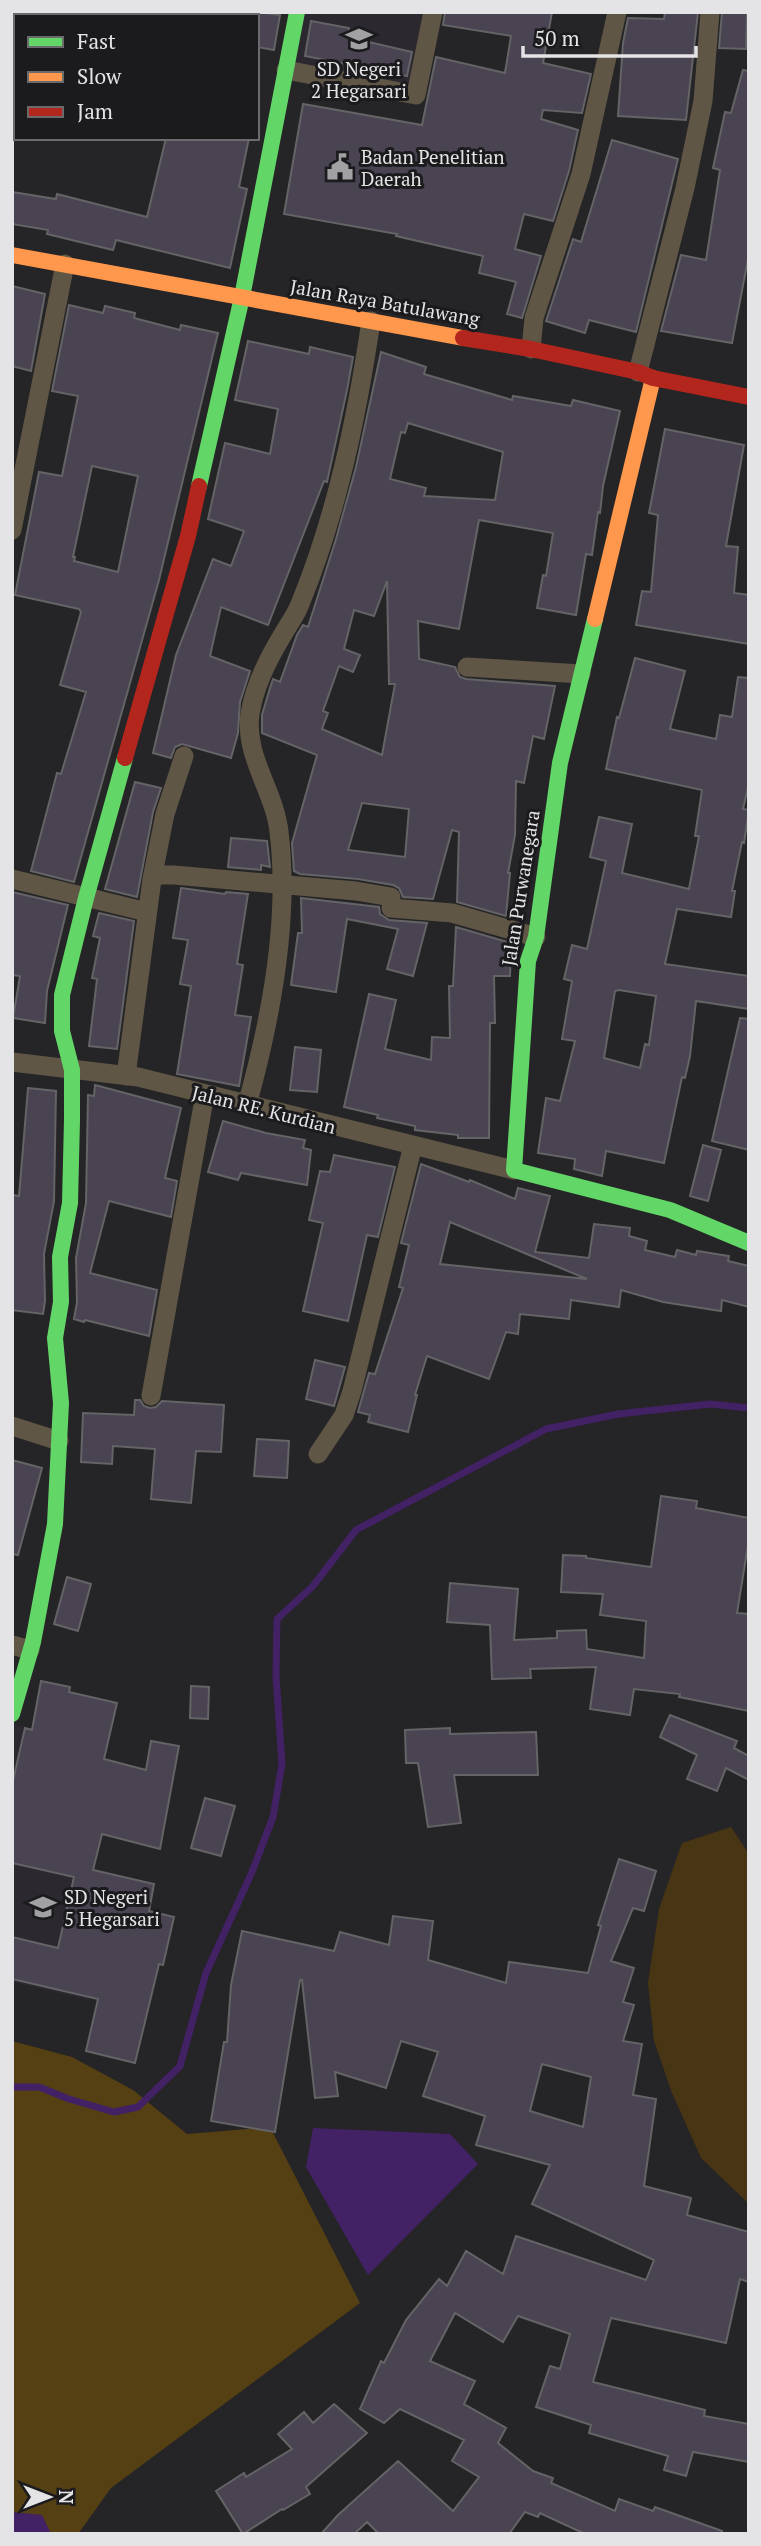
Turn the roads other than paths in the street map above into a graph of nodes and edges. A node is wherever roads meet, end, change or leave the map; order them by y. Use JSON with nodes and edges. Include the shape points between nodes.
{"nodes":[{"id":1,"x":297,"y":12,"type":"edge"},
{"id":2,"x":433,"y":12,"type":"edge"},
{"id":3,"x":617,"y":12,"type":"edge"},
{"id":4,"x":710,"y":12,"type":"edge"},
{"id":5,"x":286,"y":69,"type":"junction"},
{"id":6,"x":12,"y":255,"type":"edge"},
{"id":7,"x":65,"y":264,"type":"junction"},
{"id":8,"x":242,"y":297,"type":"junction"},
{"id":9,"x":371,"y":321,"type":"junction"},
{"id":10,"x":531,"y":349,"type":"junction"},
{"id":11,"x":646,"y":375,"type":"junction"},
{"id":12,"x":749,"y":397,"type":"edge"},
{"id":13,"x":12,"y":530,"type":"edge"},
{"id":14,"x":467,"y":667,"type":"dead end"},
{"id":15,"x":581,"y":674,"type":"junction"},
{"id":16,"x":184,"y":756,"type":"dead end"},
{"id":17,"x":12,"y":879,"type":"edge"},
{"id":18,"x":152,"y":879,"type":"junction"},
{"id":19,"x":282,"y":884,"type":"junction"},
{"id":20,"x":86,"y":898,"type":"junction"},
{"id":21,"x":147,"y":912,"type":"junction"},
{"id":22,"x":536,"y":937,"type":"junction"},
{"id":23,"x":12,"y":1062,"type":"edge"},
{"id":24,"x":72,"y":1070,"type":"junction"},
{"id":25,"x":126,"y":1076,"type":"junction"},
{"id":26,"x":205,"y":1094,"type":"junction"},
{"id":27,"x":247,"y":1105,"type":"junction"},
{"id":28,"x":413,"y":1145,"type":"junction"},
{"id":29,"x":514,"y":1170,"type":"junction"},
{"id":30,"x":749,"y":1243,"type":"edge"},
{"id":31,"x":151,"y":1396,"type":"dead end"},
{"id":32,"x":12,"y":1426,"type":"edge"},
{"id":33,"x":59,"y":1441,"type":"junction"},
{"id":34,"x":318,"y":1454,"type":"dead end"},
{"id":35,"x":21,"y":1648,"type":"edge"},
{"id":36,"x":12,"y":1714,"type":"edge"}],
"edges":[{"from":1,"to":5,"type":"main road"},
{"from":2,"to":5,"type":"street","via":[[416,95]]},
{"from":3,"to":10,"type":"street","via":[[581,174],[534,318]]},
{"from":4,"to":11,"type":"street","via":[[700,113]]},
{"from":5,"to":8,"type":"main road"},
{"from":6,"to":7,"type":"main road","name":"Jalan Raya Batulawang"},
{"from":7,"to":8,"type":"main road","name":"Jalan Raya Batulawang"},
{"from":7,"to":13,"type":"street"},
{"from":8,"to":9,"type":"main road","name":"Jalan Raya Batulawang"},
{"from":8,"to":20,"type":"main road","via":[[188,536]]},
{"from":9,"to":10,"type":"main road","name":"Jalan Raya Batulawang"},
{"from":9,"to":19,"type":"street","via":[[361,389],[330,517],[299,607],[256,690],[250,716],[251,741],[279,830]]},
{"from":10,"to":11,"type":"main road","name":"Jalan Raya Batulawang"},
{"from":11,"to":12,"type":"main road","name":"Jalan Raya Batulawang"},
{"from":11,"to":15,"type":"main road","name":"Jalan Purwanegara"},
{"from":14,"to":15,"type":"street"},
{"from":15,"to":22,"type":"main road","name":"Jalan Purwanegara","via":[[560,763]]},
{"from":16,"to":18,"type":"street","via":[[165,814]]},
{"from":17,"to":20,"type":"street"},
{"from":18,"to":19,"type":"street","via":[[174,875]]},
{"from":18,"to":21,"type":"street"},
{"from":19,"to":22,"type":"street","via":[[452,913]]},
{"from":19,"to":27,"type":"street","via":[[276,970]]},
{"from":20,"to":21,"type":"street"},
{"from":20,"to":24,"type":"main road","via":[[62,995],[62,1031]]},
{"from":21,"to":25,"type":"street"},
{"from":22,"to":29,"type":"main road","name":"Jalan Purwanegara","via":[[528,961]]},
{"from":23,"to":24,"type":"street","name":"Jalan RE. Kurdian"},
{"from":24,"to":25,"type":"street","name":"Jalan RE. Kurdian"},
{"from":24,"to":33,"type":"main road","via":[[70,1203],[60,1257],[61,1302],[55,1338]]},
{"from":25,"to":26,"type":"street","name":"Jalan RE. Kurdian"},
{"from":26,"to":27,"type":"street","name":"Jalan RE. Kurdian"},
{"from":26,"to":31,"type":"street"},
{"from":27,"to":28,"type":"street","name":"Jalan RE. Kurdian"},
{"from":28,"to":29,"type":"street","name":"Jalan RE. Kurdian"},
{"from":28,"to":34,"type":"street","via":[[352,1391],[344,1415]]},
{"from":29,"to":30,"type":"main road","via":[[670,1210]]},
{"from":32,"to":33,"type":"street"},
{"from":33,"to":35,"type":"main road","via":[[55,1524]]},
{"from":35,"to":36,"type":"main road"}]}
